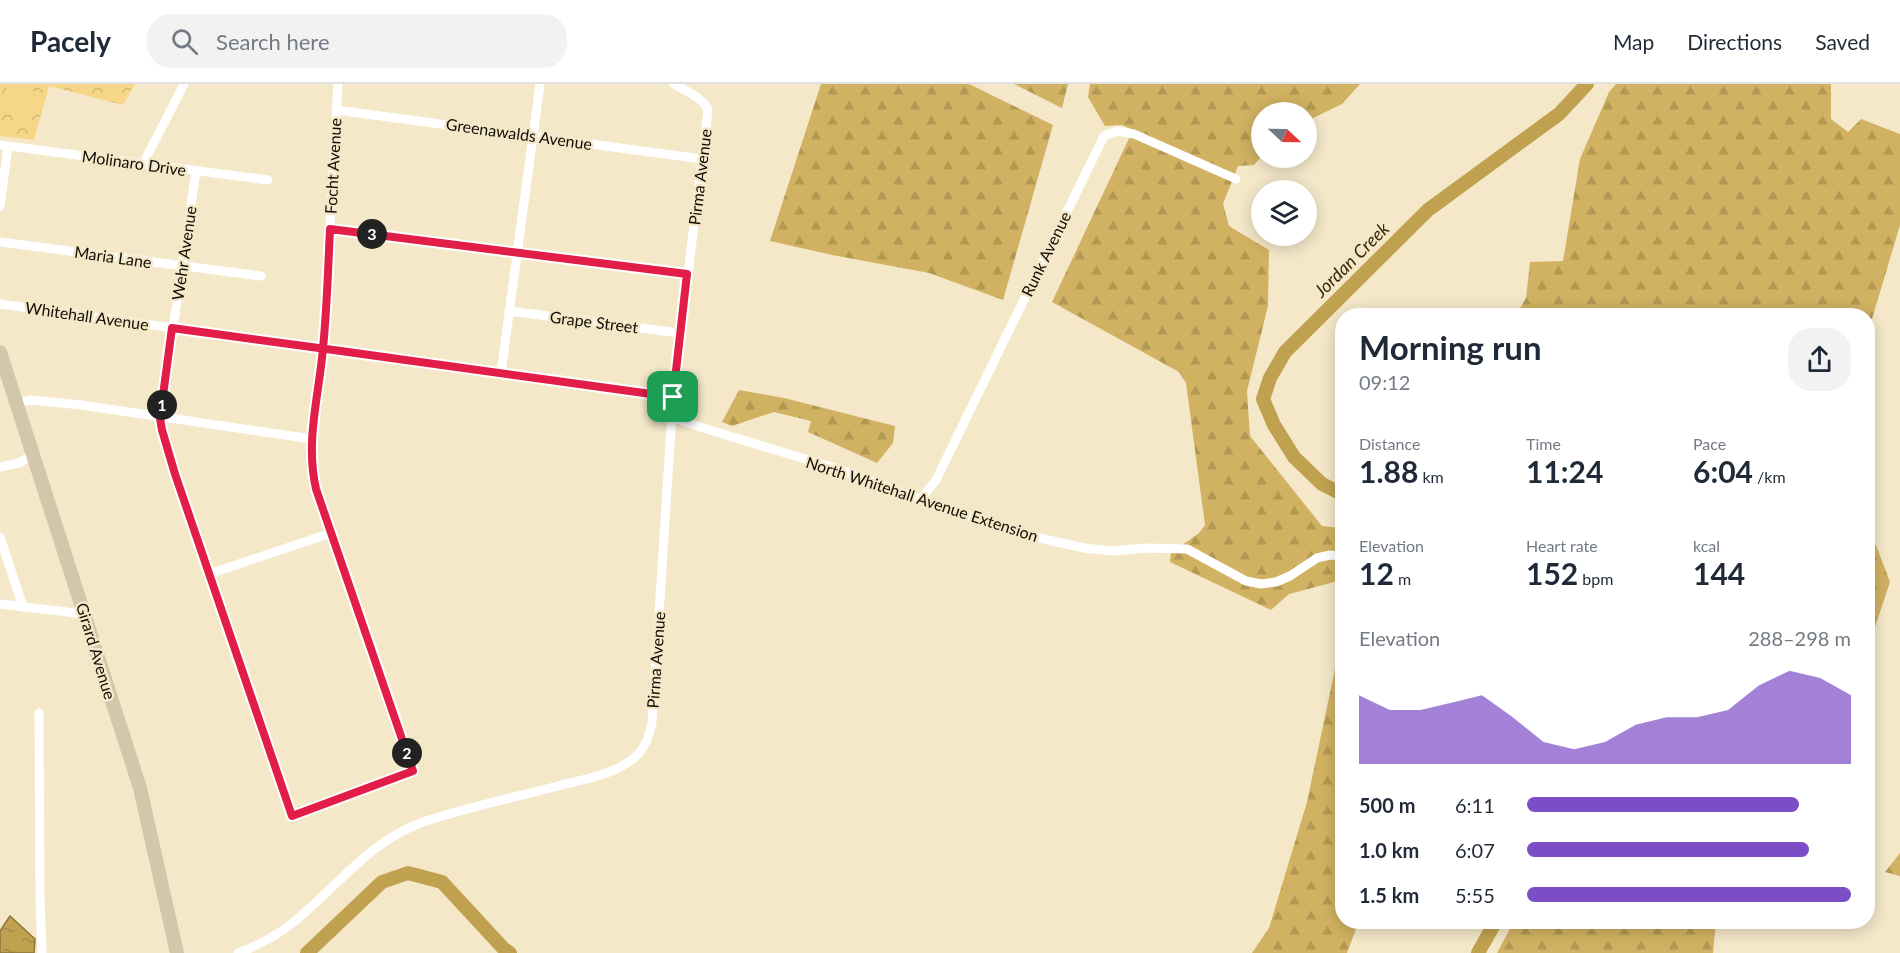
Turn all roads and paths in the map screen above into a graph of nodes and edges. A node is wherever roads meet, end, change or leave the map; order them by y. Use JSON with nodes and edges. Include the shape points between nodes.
{"nodes":[{"id":1,"x":184,"y":84,"type":"edge"},
{"id":2,"x":338,"y":84,"type":"edge"},
{"id":3,"x":540,"y":84,"type":"edge"},
{"id":4,"x":674,"y":84,"type":"edge"},
{"id":5,"x":336,"y":110,"type":"junction"},
{"id":6,"x":533,"y":136,"type":"junction"},
{"id":7,"x":4,"y":146,"type":"edge"},
{"id":8,"x":702,"y":159,"type":"junction"},
{"id":9,"x":143,"y":164,"type":"junction"},
{"id":10,"x":196,"y":171,"type":"junction"},
{"id":11,"x":1236,"y":179,"type":"dead end"},
{"id":12,"x":268,"y":180,"type":"dead end"},
{"id":13,"x":0,"y":206,"type":"edge"},
{"id":14,"x":330,"y":229,"type":"junction"},
{"id":15,"x":0,"y":242,"type":"edge"},
{"id":16,"x":517,"y":252,"type":"junction"},
{"id":17,"x":182,"y":266,"type":"junction"},
{"id":18,"x":687,"y":274,"type":"junction"},
{"id":19,"x":261,"y":276,"type":"dead end"},
{"id":20,"x":0,"y":304,"type":"edge"},
{"id":21,"x":509,"y":311,"type":"junction"},
{"id":22,"x":172,"y":328,"type":"junction"},
{"id":23,"x":680,"y":333,"type":"junction"},
{"id":24,"x":323,"y":349,"type":"junction"},
{"id":25,"x":0,"y":352,"type":"edge"},
{"id":26,"x":501,"y":373,"type":"junction"},
{"id":27,"x":673,"y":397,"type":"junction"},
{"id":28,"x":15,"y":403,"type":"junction"},
{"id":29,"x":672,"y":417,"type":"junction"},
{"id":30,"x":160,"y":418,"type":"junction"},
{"id":31,"x":312,"y":439,"type":"junction"},
{"id":32,"x":33,"y":455,"type":"junction"},
{"id":33,"x":0,"y":466,"type":"edge"},
{"id":34,"x":921,"y":499,"type":"junction"},
{"id":35,"x":332,"y":533,"type":"junction"},
{"id":36,"x":0,"y":537,"type":"edge"},
{"id":37,"x":1335,"y":555,"type":"edge"},
{"id":38,"x":209,"y":574,"type":"junction"},
{"id":39,"x":0,"y":604,"type":"edge"},
{"id":40,"x":23,"y":607,"type":"junction"},
{"id":41,"x":84,"y":614,"type":"junction"},
{"id":42,"x":39,"y":712,"type":"dead end"},
{"id":43,"x":292,"y":816,"type":"joint"},
{"id":44,"x":42,"y":953,"type":"edge"},
{"id":45,"x":177,"y":953,"type":"edge"},
{"id":46,"x":238,"y":953,"type":"edge"}],
"edges":[{"from":1,"to":9,"type":"street"},
{"from":2,"to":5,"type":"street","name":"Focht Avenue"},
{"from":3,"to":6,"type":"street"},
{"from":4,"to":8,"type":"street","name":"Pirma Avenue","via":[[707,106]]},
{"from":5,"to":6,"type":"street","name":"Greenawalds Avenue"},
{"from":5,"to":14,"type":"street","name":"Focht Avenue"},
{"from":6,"to":8,"type":"street","name":"Greenawalds Avenue"},
{"from":6,"to":16,"type":"street"},
{"from":7,"to":9,"type":"street","name":"Molinaro Drive"},
{"from":7,"to":13,"type":"street"},
{"from":8,"to":18,"type":"street","name":"Pirma Avenue"},
{"from":9,"to":10,"type":"street","name":"Molinaro Drive"},
{"from":10,"to":12,"type":"street","name":"Molinaro Drive"},
{"from":10,"to":17,"type":"street","name":"Wehr Avenue"},
{"from":11,"to":34,"type":"street","name":"Runk Avenue","via":[[1134,134],[1117,131],[1104,136],[936,480]]},
{"from":14,"to":16,"type":"street"},
{"from":14,"to":24,"type":"street","name":"Focht Avenue"},
{"from":15,"to":17,"type":"street","name":"Maria Lane"},
{"from":16,"to":18,"type":"street"},
{"from":16,"to":21,"type":"street"},
{"from":17,"to":19,"type":"street","name":"Maria Lane"},
{"from":17,"to":22,"type":"street","name":"Wehr Avenue"},
{"from":18,"to":23,"type":"street","name":"Pirma Avenue"},
{"from":20,"to":22,"type":"street","name":"Whitehall Avenue"},
{"from":21,"to":23,"type":"street","name":"Grape Street"},
{"from":21,"to":26,"type":"street"},
{"from":22,"to":24,"type":"street","name":"Whitehall Avenue"},
{"from":22,"to":30,"type":"street","name":"Wehr Avenue"},
{"from":23,"to":27,"type":"street","name":"Pirma Avenue"},
{"from":24,"to":26,"type":"street","name":"Whitehall Avenue"},
{"from":24,"to":31,"type":"street","name":"Focht Avenue"},
{"from":25,"to":28,"type":"street","name":"Girard Avenue"},
{"from":26,"to":27,"type":"street","name":"Whitehall Avenue"},
{"from":27,"to":29,"type":"street","name":"Pirma Avenue"},
{"from":28,"to":30,"type":"street","via":[[31,400]]},
{"from":28,"to":32,"type":"street","name":"Girard Avenue"},
{"from":29,"to":34,"type":"street","name":"North Whitehall Avenue Extension"},
{"from":29,"to":46,"type":"street","name":"Pirma Avenue","via":[[652,722],[642,750],[628,763],[603,773],[399,832],[370,851],[292,923]]},
{"from":30,"to":31,"type":"street"},
{"from":30,"to":38,"type":"street","name":"Wehr Avenue"},
{"from":31,"to":35,"type":"street","name":"Focht Avenue","via":[[313,474]]},
{"from":32,"to":33,"type":"street","via":[[20,463]]},
{"from":32,"to":41,"type":"street","name":"Girard Avenue"},
{"from":34,"to":37,"type":"street","name":"North Whitehall Avenue Extension","via":[[1035,537],[1084,548],[1187,549],[1246,581],[1261,584],[1290,576],[1317,558]]},
{"from":35,"to":38,"type":"street"},
{"from":35,"to":43,"type":"street","name":"Focht Avenue","via":[[413,771]]},
{"from":36,"to":40,"type":"street"},
{"from":38,"to":43,"type":"street","name":"Wehr Avenue"},
{"from":39,"to":40,"type":"street"},
{"from":40,"to":41,"type":"street"},
{"from":41,"to":45,"type":"street","name":"Girard Avenue","via":[[140,788]]},
{"from":42,"to":44,"type":"street"}]}
